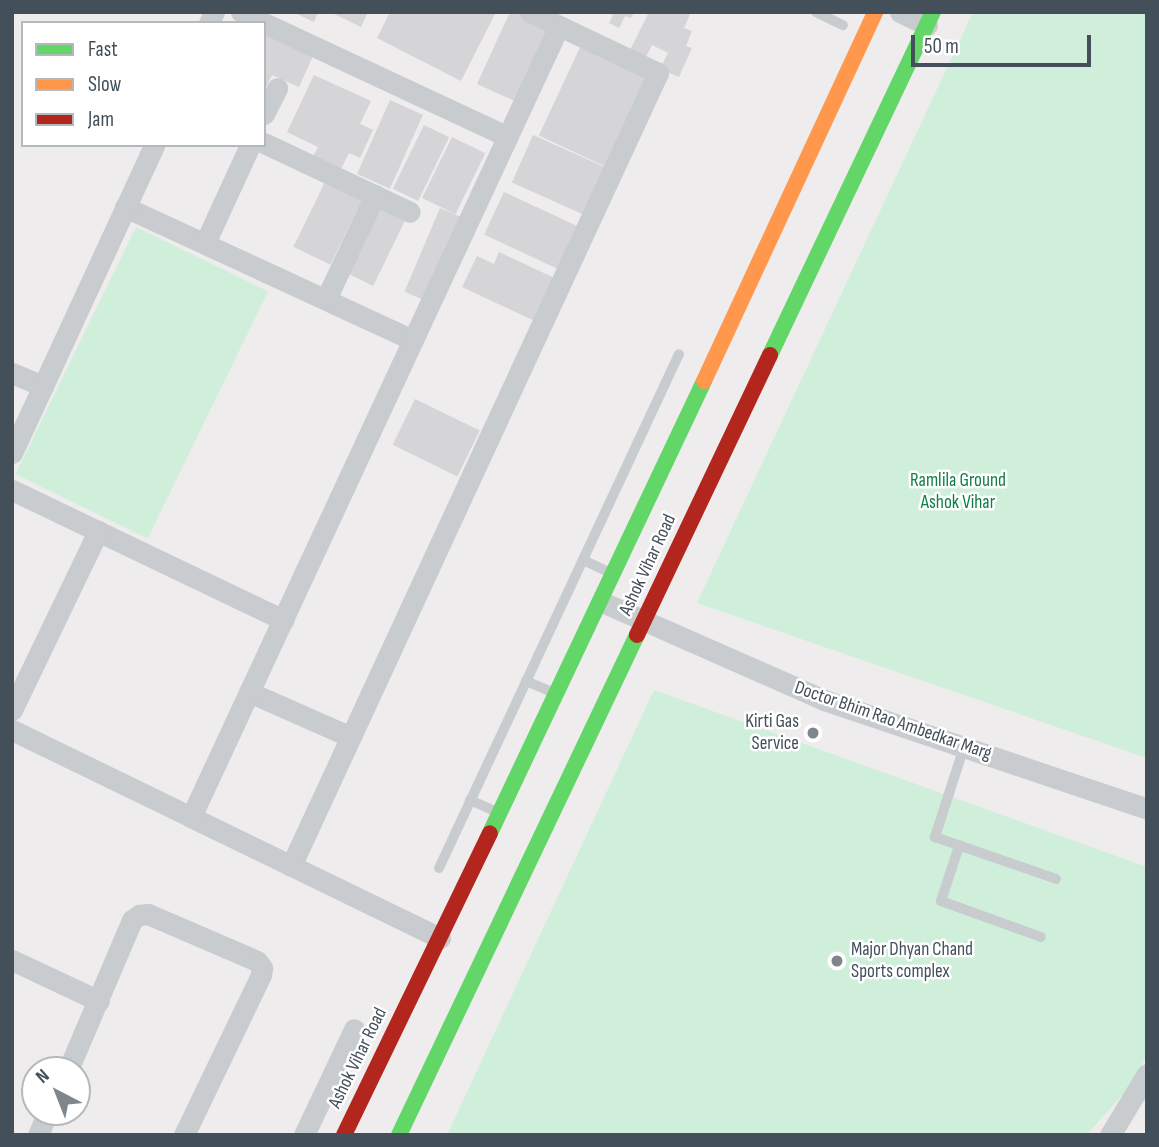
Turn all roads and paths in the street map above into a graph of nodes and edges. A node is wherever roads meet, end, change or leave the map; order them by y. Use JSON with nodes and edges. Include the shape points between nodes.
{"nodes":[{"id":1,"x":241,"y":12,"type":"edge"},
{"id":2,"x":530,"y":12,"type":"edge"},
{"id":3,"x":816,"y":12,"type":"edge"},
{"id":4,"x":875,"y":12,"type":"edge"},
{"id":5,"x":900,"y":12,"type":"edge"},
{"id":6,"x":930,"y":19,"type":"edge"},
{"id":7,"x":260,"y":21,"type":"edge"},
{"id":8,"x":266,"y":24,"type":"edge"},
{"id":9,"x":843,"y":25,"type":"dead end"},
{"id":10,"x":559,"y":26,"type":"junction"},
{"id":11,"x":277,"y":88,"type":"dead end"},
{"id":12,"x":266,"y":110,"type":"edge"},
{"id":13,"x":508,"y":137,"type":"junction"},
{"id":14,"x":266,"y":144,"type":"edge"},
{"id":15,"x":152,"y":147,"type":"edge"},
{"id":16,"x":249,"y":147,"type":"edge"},
{"id":17,"x":375,"y":195,"type":"junction"},
{"id":18,"x":125,"y":207,"type":"junction"},
{"id":19,"x":410,"y":212,"type":"dead end"},
{"id":20,"x":205,"y":243,"type":"junction"},
{"id":21,"x":326,"y":299,"type":"junction"},
{"id":22,"x":413,"y":340,"type":"junction"},
{"id":23,"x":679,"y":354,"type":"dead end"},
{"id":24,"x":12,"y":373,"type":"edge"},
{"id":25,"x":43,"y":386,"type":"junction"},
{"id":26,"x":12,"y":453,"type":"edge"},
{"id":27,"x":12,"y":491,"type":"edge"},
{"id":28,"x":98,"y":531,"type":"junction"},
{"id":29,"x":583,"y":560,"type":"junction"},
{"id":30,"x":615,"y":575,"type":"junction"},
{"id":31,"x":602,"y":602,"type":"junction"},
{"id":32,"x":283,"y":620,"type":"junction"},
{"id":33,"x":644,"y":622,"type":"junction"},
{"id":34,"x":21,"y":669,"type":"edge"},
{"id":35,"x":526,"y":681,"type":"junction"},
{"id":36,"x":249,"y":692,"type":"junction"},
{"id":37,"x":557,"y":694,"type":"junction"},
{"id":38,"x":12,"y":710,"type":"edge"},
{"id":39,"x":12,"y":730,"type":"edge"},
{"id":40,"x":351,"y":737,"type":"junction"},
{"id":41,"x":964,"y":747,"type":"junction"},
{"id":42,"x":470,"y":800,"type":"junction"},
{"id":43,"x":1147,"y":808,"type":"edge"},
{"id":44,"x":500,"y":813,"type":"junction"},
{"id":45,"x":191,"y":817,"type":"junction"},
{"id":46,"x":959,"y":846,"type":"junction"},
{"id":47,"x":291,"y":866,"type":"junction"},
{"id":48,"x":439,"y":868,"type":"dead end"},
{"id":49,"x":1056,"y":879,"type":"dead end"},
{"id":50,"x":1041,"y":937,"type":"dead end"},
{"id":51,"x":440,"y":938,"type":"junction"},
{"id":52,"x":12,"y":960,"type":"edge"},
{"id":53,"x":99,"y":1001,"type":"junction"},
{"id":54,"x":354,"y":1029,"type":"dead end"},
{"id":55,"x":74,"y":1056,"type":"edge"},
{"id":56,"x":1147,"y":1074,"type":"edge"},
{"id":57,"x":184,"y":1135,"type":"edge"},
{"id":58,"x":304,"y":1135,"type":"edge"},
{"id":59,"x":344,"y":1135,"type":"edge"},
{"id":60,"x":399,"y":1135,"type":"edge"},
{"id":61,"x":1110,"y":1135,"type":"edge"}],
"edges":[{"from":1,"to":7,"type":"street"},
{"from":2,"to":10,"type":"street"},
{"from":3,"to":9,"type":"lane"},
{"from":4,"to":30,"type":"main road","name":"Ashok Vihar Road"},
{"from":5,"to":6,"type":"street"},
{"from":6,"to":33,"type":"main road","name":"Ashok Vihar Road"},
{"from":8,"to":13,"type":"street"},
{"from":10,"to":13,"type":"street"},
{"from":10,"to":40,"type":"street","via":[[658,73]]},
{"from":11,"to":12,"type":"street"},
{"from":13,"to":22,"type":"street"},
{"from":14,"to":17,"type":"street"},
{"from":15,"to":18,"type":"street"},
{"from":16,"to":20,"type":"street"},
{"from":17,"to":19,"type":"street"},
{"from":17,"to":21,"type":"street"},
{"from":18,"to":20,"type":"street"},
{"from":18,"to":25,"type":"street"},
{"from":20,"to":21,"type":"street"},
{"from":21,"to":22,"type":"street"},
{"from":22,"to":32,"type":"street"},
{"from":23,"to":29,"type":"lane"},
{"from":24,"to":25,"type":"street"},
{"from":25,"to":26,"type":"street"},
{"from":27,"to":28,"type":"street"},
{"from":28,"to":32,"type":"street"},
{"from":28,"to":34,"type":"street"},
{"from":29,"to":30,"type":"lane"},
{"from":29,"to":35,"type":"lane"},
{"from":30,"to":31,"type":"main road","name":"Ashok Vihar Road"},
{"from":31,"to":33,"type":"street","name":"Doctor Bhim Rao Ambedkar Marg"},
{"from":31,"to":37,"type":"main road","name":"Ashok Vihar Road"},
{"from":32,"to":36,"type":"street"},
{"from":33,"to":41,"type":"street","name":"Doctor Bhim Rao Ambedkar Marg","via":[[824,700]]},
{"from":33,"to":60,"type":"main road","name":"Ashok Vihar Road"},
{"from":34,"to":38,"type":"street"},
{"from":35,"to":37,"type":"lane"},
{"from":35,"to":42,"type":"lane"},
{"from":36,"to":40,"type":"street"},
{"from":36,"to":45,"type":"street"},
{"from":37,"to":44,"type":"main road","name":"Ashok Vihar Road"},
{"from":39,"to":45,"type":"street"},
{"from":40,"to":47,"type":"street"},
{"from":41,"to":43,"type":"street","name":"Doctor Bhim Rao Ambedkar Marg"},
{"from":41,"to":46,"type":"lane","via":[[935,838]]},
{"from":42,"to":44,"type":"lane"},
{"from":42,"to":48,"type":"lane"},
{"from":44,"to":51,"type":"main road","name":"Ashok Vihar Road"},
{"from":45,"to":47,"type":"street"},
{"from":46,"to":49,"type":"lane"},
{"from":46,"to":50,"type":"lane","via":[[941,901]]},
{"from":47,"to":51,"type":"street"},
{"from":51,"to":59,"type":"main road","name":"Ashok Vihar Road"},
{"from":52,"to":53,"type":"street"},
{"from":53,"to":55,"type":"street"},
{"from":53,"to":57,"type":"street","via":[[132,920],[139,915],[148,914],[260,964],[261,975]]},
{"from":54,"to":58,"type":"street"},
{"from":56,"to":61,"type":"street"}]}
